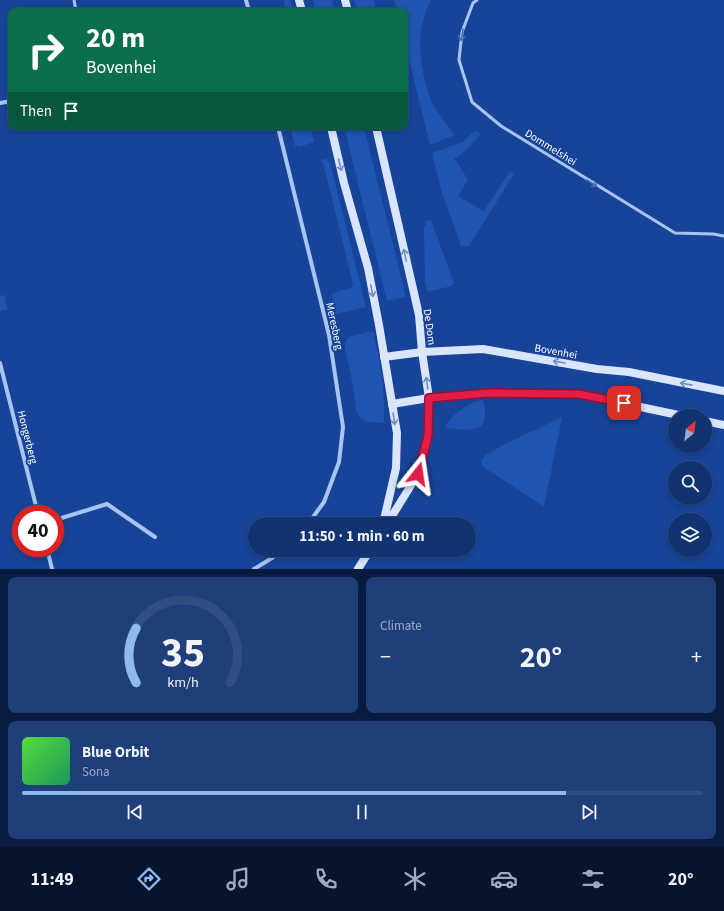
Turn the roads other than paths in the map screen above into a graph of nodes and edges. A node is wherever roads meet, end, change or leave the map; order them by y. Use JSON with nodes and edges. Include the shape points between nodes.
{"nodes":[{"id":1,"x":477,"y":0,"type":"edge"},
{"id":2,"x":279,"y":130,"type":"edge"},
{"id":3,"x":332,"y":130,"type":"edge"},
{"id":4,"x":377,"y":130,"type":"edge"},
{"id":5,"x":724,"y":236,"type":"edge"},
{"id":6,"x":422,"y":352,"type":"junction"},
{"id":7,"x":384,"y":357,"type":"junction"},
{"id":8,"x":0,"y":364,"type":"edge"},
{"id":9,"x":724,"y":391,"type":"edge"},
{"id":10,"x":429,"y":398,"type":"junction"},
{"id":11,"x":392,"y":404,"type":"junction"},
{"id":12,"x":668,"y":413,"type":"edge"},
{"id":13,"x":712,"y":422,"type":"edge"},
{"id":14,"x":724,"y":425,"type":"edge"},
{"id":15,"x":36,"y":505,"type":"edge"},
{"id":16,"x":64,"y":517,"type":"edge"},
{"id":17,"x":313,"y":517,"type":"edge"},
{"id":18,"x":385,"y":517,"type":"edge"},
{"id":19,"x":391,"y":517,"type":"edge"},
{"id":20,"x":155,"y":537,"type":"dead end"},
{"id":21,"x":49,"y":557,"type":"edge"},
{"id":22,"x":273,"y":557,"type":"edge"},
{"id":23,"x":366,"y":557,"type":"edge"},
{"id":24,"x":52,"y":569,"type":"edge"},
{"id":25,"x":254,"y":569,"type":"edge"},
{"id":26,"x":358,"y":569,"type":"edge"}],
"edges":[{"from":1,"to":5,"type":"lane","name":"Dommelshei","one_way":true,"via":[[473,3],[462,32],[459,60],[472,102],[501,126],[675,233]]},
{"from":2,"to":17,"type":"street","name":"Meresberg","via":[[329,335],[343,427],[340,462],[324,502]]},
{"from":3,"to":7,"type":"street","one_way":true,"via":[[368,268]]},
{"from":6,"to":4,"type":"street","name":"De Dom","one_way":true,"via":[[418,315]]},
{"from":6,"to":7,"type":"street","name":"Bovenhei"},
{"from":9,"to":6,"type":"street","name":"Bovenhei","one_way":true,"via":[[628,372],[483,349]]},
{"from":10,"to":6,"type":"street","name":"De Dom","one_way":true},
{"from":7,"to":11,"type":"street"},
{"from":8,"to":15,"type":"street","name":"Hongerberg"},
{"from":10,"to":11,"type":"street"},
{"from":10,"to":12,"type":"street","via":[[488,393],[579,394]]},
{"from":10,"to":19,"type":"street","name":"De Dom","via":[[428,436],[418,474]]},
{"from":11,"to":18,"type":"street","one_way":true,"via":[[396,433],[396,468]]},
{"from":13,"to":14,"type":"street"},
{"from":16,"to":20,"type":"street","via":[[107,504]]},
{"from":21,"to":24,"type":"street"},
{"from":22,"to":25,"type":"street"},
{"from":23,"to":26,"type":"street"}]}
